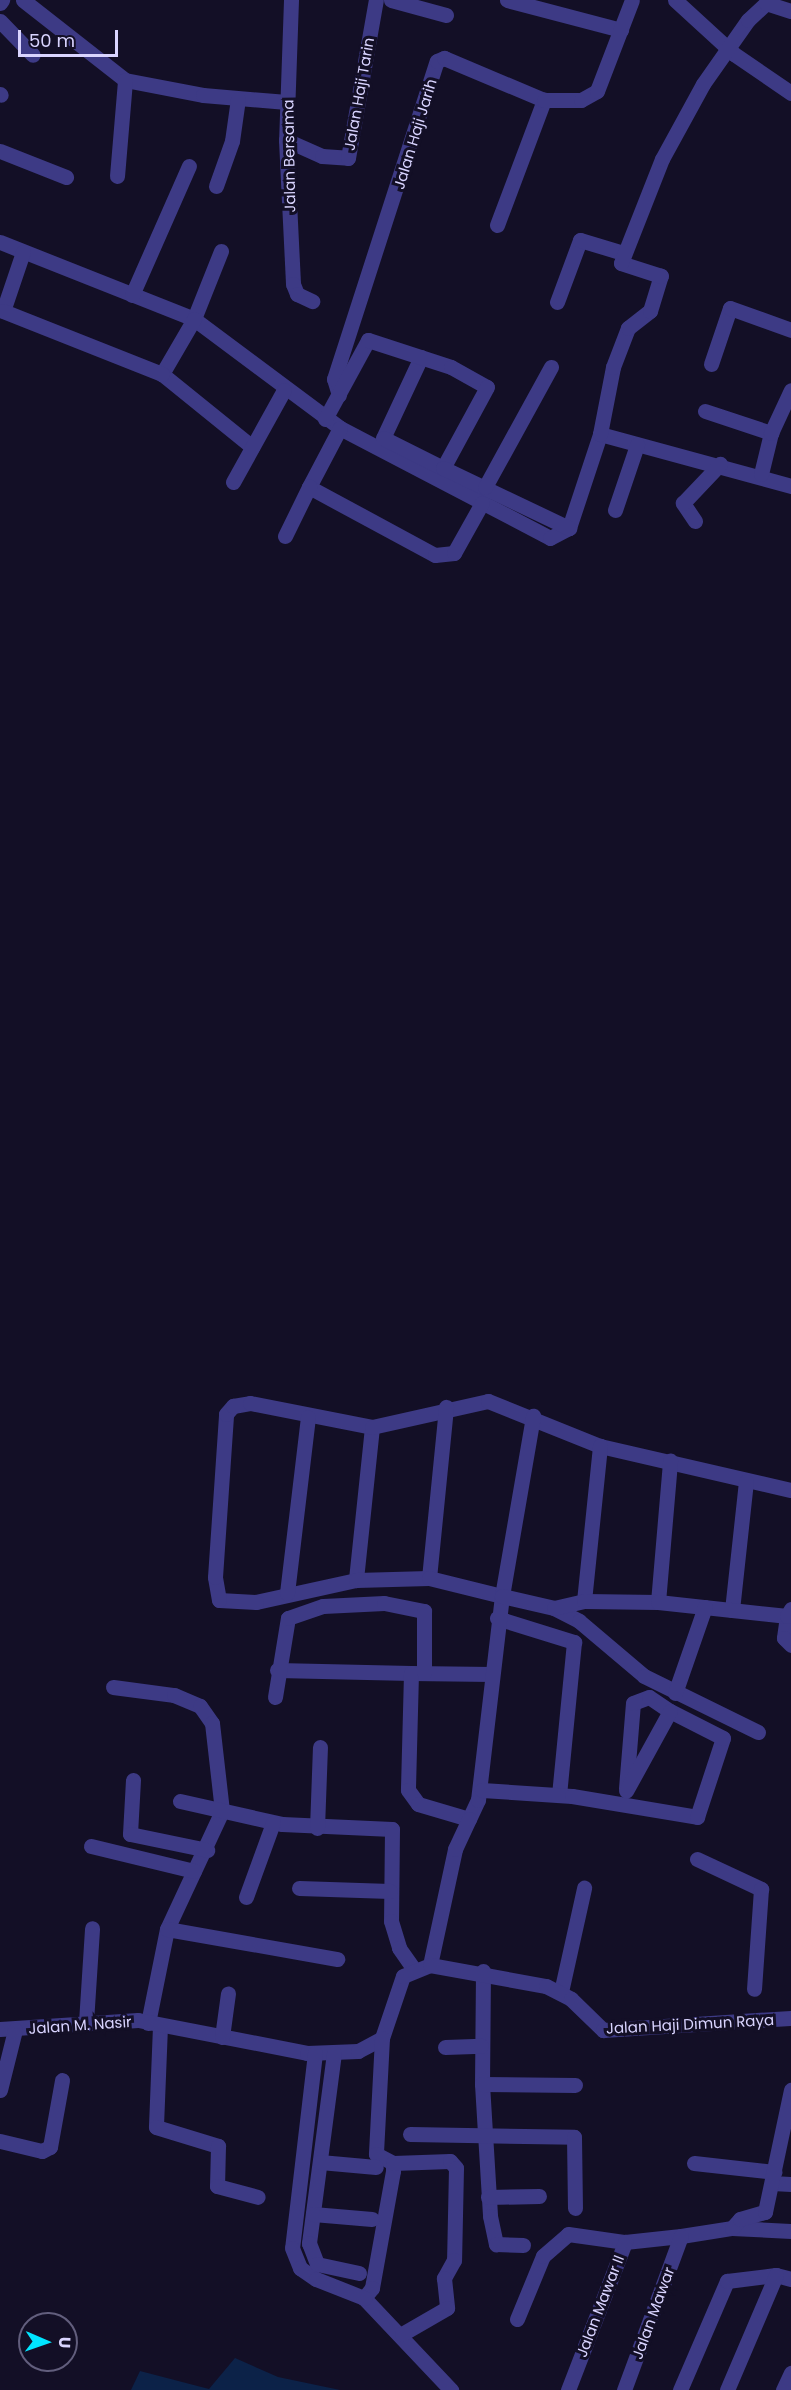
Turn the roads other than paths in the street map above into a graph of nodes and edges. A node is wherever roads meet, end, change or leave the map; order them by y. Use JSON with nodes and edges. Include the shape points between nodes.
{"nodes":[{"id":1,"x":23,"y":0,"type":"edge"},
{"id":2,"x":291,"y":0,"type":"edge"},
{"id":3,"x":376,"y":0,"type":"edge"},
{"id":4,"x":391,"y":0,"type":"edge"},
{"id":5,"x":507,"y":0,"type":"edge"},
{"id":6,"x":632,"y":0,"type":"edge"},
{"id":7,"x":675,"y":0,"type":"edge"},
{"id":8,"x":791,"y":11,"type":"edge"},
{"id":9,"x":446,"y":15,"type":"dead end"},
{"id":10,"x":0,"y":21,"type":"edge"},
{"id":11,"x":621,"y":30,"type":"junction"},
{"id":12,"x":727,"y":48,"type":"junction"},
{"id":13,"x":33,"y":55,"type":"dead end"},
{"id":14,"x":125,"y":80,"type":"junction"},
{"id":15,"x":791,"y":93,"type":"edge"},
{"id":16,"x":238,"y":99,"type":"junction"},
{"id":17,"x":544,"y":100,"type":"junction"},
{"id":18,"x":287,"y":102,"type":"junction"},
{"id":19,"x":286,"y":140,"type":"junction"},
{"id":20,"x":0,"y":151,"type":"edge"},
{"id":21,"x":189,"y":166,"type":"dead end"},
{"id":22,"x":117,"y":176,"type":"dead end"},
{"id":23,"x":66,"y":177,"type":"dead end"},
{"id":24,"x":216,"y":186,"type":"dead end"},
{"id":25,"x":497,"y":225,"type":"dead end"},
{"id":26,"x":0,"y":242,"type":"edge"},
{"id":27,"x":221,"y":251,"type":"dead end"},
{"id":28,"x":23,"y":252,"type":"junction"},
{"id":29,"x":623,"y":253,"type":"junction"},
{"id":30,"x":132,"y":294,"type":"junction"},
{"id":31,"x":312,"y":301,"type":"dead end"},
{"id":32,"x":557,"y":303,"type":"dead end"},
{"id":33,"x":194,"y":319,"type":"junction"},
{"id":34,"x":791,"y":330,"type":"edge"},
{"id":35,"x":421,"y":357,"type":"junction"},
{"id":36,"x":711,"y":364,"type":"dead end"},
{"id":37,"x":551,"y":367,"type":"dead end"},
{"id":38,"x":162,"y":374,"type":"junction"},
{"id":39,"x":284,"y":390,"type":"junction"},
{"id":40,"x":791,"y":390,"type":"edge"},
{"id":41,"x":339,"y":395,"type":"junction"},
{"id":42,"x":705,"y":411,"type":"dead end"},
{"id":43,"x":325,"y":419,"type":"junction"},
{"id":44,"x":340,"y":428,"type":"junction"},
{"id":45,"x":771,"y":433,"type":"junction"},
{"id":46,"x":600,"y":434,"type":"junction"},
{"id":47,"x":637,"y":445,"type":"junction"},
{"id":48,"x":252,"y":447,"type":"junction"},
{"id":49,"x":720,"y":464,"type":"junction"},
{"id":50,"x":443,"y":468,"type":"junction"},
{"id":51,"x":761,"y":474,"type":"junction"},
{"id":52,"x":233,"y":482,"type":"dead end"},
{"id":53,"x":791,"y":486,"type":"edge"},
{"id":54,"x":309,"y":487,"type":"junction"},
{"id":55,"x":484,"y":487,"type":"junction"},
{"id":56,"x":482,"y":503,"type":"junction"},
{"id":57,"x":615,"y":510,"type":"dead end"},
{"id":58,"x":695,"y":521,"type":"dead end"},
{"id":59,"x":568,"y":528,"type":"junction"},
{"id":60,"x":285,"y":536,"type":"dead end"},
{"id":61,"x":446,"y":1407,"type":"junction"},
{"id":62,"x":533,"y":1416,"type":"junction"},
{"id":63,"x":308,"y":1417,"type":"junction"},
{"id":64,"x":372,"y":1427,"type":"junction"},
{"id":65,"x":600,"y":1446,"type":"junction"},
{"id":66,"x":670,"y":1461,"type":"junction"},
{"id":67,"x":746,"y":1482,"type":"junction"},
{"id":68,"x":791,"y":1490,"type":"edge"},
{"id":69,"x":429,"y":1578,"type":"junction"},
{"id":70,"x":356,"y":1580,"type":"junction"},
{"id":71,"x":287,"y":1593,"type":"junction"},
{"id":72,"x":502,"y":1596,"type":"junction"},
{"id":73,"x":584,"y":1601,"type":"junction"},
{"id":74,"x":658,"y":1602,"type":"junction"},
{"id":75,"x":705,"y":1607,"type":"junction"},
{"id":76,"x":554,"y":1608,"type":"junction"},
{"id":77,"x":732,"y":1610,"type":"junction"},
{"id":78,"x":789,"y":1612,"type":"edge"},
{"id":79,"x":497,"y":1618,"type":"junction"},
{"id":80,"x":791,"y":1645,"type":"edge"},
{"id":81,"x":277,"y":1670,"type":"junction"},
{"id":82,"x":417,"y":1673,"type":"junction"},
{"id":83,"x":492,"y":1674,"type":"junction"},
{"id":84,"x":113,"y":1687,"type":"dead end"},
{"id":85,"x":675,"y":1693,"type":"junction"},
{"id":86,"x":275,"y":1696,"type":"dead end"},
{"id":87,"x":670,"y":1711,"type":"junction"},
{"id":88,"x":758,"y":1732,"type":"dead end"},
{"id":89,"x":320,"y":1748,"type":"dead end"},
{"id":90,"x":133,"y":1780,"type":"dead end"},
{"id":91,"x":482,"y":1790,"type":"junction"},
{"id":92,"x":559,"y":1794,"type":"junction"},
{"id":93,"x":626,"y":1798,"type":"junction"},
{"id":94,"x":180,"y":1801,"type":"dead end"},
{"id":95,"x":222,"y":1811,"type":"junction"},
{"id":96,"x":469,"y":1819,"type":"junction"},
{"id":97,"x":273,"y":1823,"type":"junction"},
{"id":98,"x":317,"y":1828,"type":"junction"},
{"id":99,"x":91,"y":1846,"type":"dead end"},
{"id":100,"x":207,"y":1850,"type":"junction"},
{"id":101,"x":697,"y":1859,"type":"dead end"},
{"id":102,"x":194,"y":1871,"type":"junction"},
{"id":103,"x":299,"y":1888,"type":"dead end"},
{"id":104,"x":584,"y":1888,"type":"dead end"},
{"id":105,"x":390,"y":1890,"type":"junction"},
{"id":106,"x":246,"y":1897,"type":"dead end"},
{"id":107,"x":92,"y":1928,"type":"dead end"},
{"id":108,"x":167,"y":1929,"type":"junction"},
{"id":109,"x":337,"y":1959,"type":"dead end"},
{"id":110,"x":430,"y":1965,"type":"junction"},
{"id":111,"x":413,"y":1968,"type":"junction"},
{"id":112,"x":483,"y":1971,"type":"junction"},
{"id":113,"x":754,"y":1989,"type":"dead end"},
{"id":114,"x":561,"y":1992,"type":"junction"},
{"id":115,"x":228,"y":1993,"type":"dead end"},
{"id":116,"x":791,"y":2018,"type":"edge"},
{"id":117,"x":86,"y":2022,"type":"junction"},
{"id":118,"x":154,"y":2024,"type":"junction"},
{"id":119,"x":4,"y":2032,"type":"edge"},
{"id":120,"x":222,"y":2037,"type":"junction"},
{"id":121,"x":382,"y":2038,"type":"junction"},
{"id":122,"x":481,"y":2046,"type":"junction"},
{"id":123,"x":445,"y":2047,"type":"dead end"},
{"id":124,"x":315,"y":2053,"type":"junction"},
{"id":125,"x":334,"y":2054,"type":"junction"},
{"id":126,"x":62,"y":2080,"type":"dead end"},
{"id":127,"x":482,"y":2084,"type":"junction"},
{"id":128,"x":575,"y":2085,"type":"dead end"},
{"id":129,"x":0,"y":2090,"type":"edge"},
{"id":130,"x":791,"y":2090,"type":"edge"},
{"id":131,"x":483,"y":2133,"type":"junction"},
{"id":132,"x":410,"y":2134,"type":"dead end"},
{"id":133,"x":0,"y":2141,"type":"edge"},
{"id":134,"x":320,"y":2162,"type":"junction"},
{"id":135,"x":393,"y":2163,"type":"junction"},
{"id":136,"x":694,"y":2163,"type":"dead end"},
{"id":137,"x":376,"y":2167,"type":"dead end"},
{"id":138,"x":773,"y":2177,"type":"junction"},
{"id":139,"x":791,"y":2184,"type":"edge"},
{"id":140,"x":539,"y":2196,"type":"dead end"},
{"id":141,"x":258,"y":2197,"type":"dead end"},
{"id":142,"x":488,"y":2197,"type":"junction"},
{"id":143,"x":575,"y":2208,"type":"dead end"},
{"id":144,"x":313,"y":2214,"type":"junction"},
{"id":145,"x":372,"y":2219,"type":"dead end"},
{"id":146,"x":735,"y":2225,"type":"junction"},
{"id":147,"x":791,"y":2231,"type":"edge"},
{"id":148,"x":681,"y":2236,"type":"junction"},
{"id":149,"x":625,"y":2242,"type":"junction"},
{"id":150,"x":522,"y":2245,"type":"dead end"},
{"id":151,"x":359,"y":2273,"type":"dead end"},
{"id":152,"x":784,"y":2277,"type":"edge"},
{"id":153,"x":364,"y":2298,"type":"junction"},
{"id":154,"x":517,"y":2319,"type":"dead end"},
{"id":155,"x":401,"y":2333,"type":"junction"},
{"id":156,"x":791,"y":2373,"type":"edge"},
{"id":157,"x":451,"y":2390,"type":"edge"},
{"id":158,"x":568,"y":2390,"type":"edge"},
{"id":159,"x":624,"y":2390,"type":"edge"},
{"id":160,"x":681,"y":2390,"type":"edge"},
{"id":161,"x":727,"y":2390,"type":"edge"},
{"id":162,"x":783,"y":2390,"type":"edge"}],
"edges":[{"from":1,"to":14,"type":"street"},
{"from":2,"to":18,"type":"street","name":"Jalan Bersama"},
{"from":3,"to":19,"type":"street","name":"Jalan Haji Tarin","via":[[348,158],[322,156]]},
{"from":4,"to":9,"type":"street"},
{"from":5,"to":11,"type":"street"},
{"from":6,"to":11,"type":"street","name":"Jalan Haji Jarih"},
{"from":7,"to":12,"type":"street"},
{"from":8,"to":12,"type":"street","via":[[766,3]]},
{"from":10,"to":13,"type":"street"},
{"from":11,"to":17,"type":"street","name":"Jalan Haji Jarih","via":[[597,91],[581,100]]},
{"from":12,"to":15,"type":"street"},
{"from":12,"to":29,"type":"street","via":[[662,159]]},
{"from":14,"to":16,"type":"street"},
{"from":14,"to":22,"type":"street"},
{"from":16,"to":18,"type":"street"},
{"from":16,"to":24,"type":"street","via":[[232,141]]},
{"from":17,"to":25,"type":"street"},
{"from":17,"to":41,"type":"street","name":"Jalan Haji Jarih","via":[[444,58],[437,61],[334,379]]},
{"from":18,"to":19,"type":"street","name":"Jalan Bersama"},
{"from":19,"to":31,"type":"street","name":"Jalan Bersama","via":[[294,291]]},
{"from":20,"to":23,"type":"street"},
{"from":21,"to":30,"type":"street"},
{"from":26,"to":28,"type":"street"},
{"from":27,"to":33,"type":"street"},
{"from":28,"to":30,"type":"street"},
{"from":28,"to":38,"type":"street","via":[[3,311]]},
{"from":29,"to":32,"type":"street","via":[[580,240]]},
{"from":29,"to":46,"type":"street","via":[[621,263],[661,276],[650,311],[628,328]]},
{"from":30,"to":33,"type":"street"},
{"from":33,"to":38,"type":"street"},
{"from":33,"to":39,"type":"street"},
{"from":34,"to":36,"type":"street","via":[[730,308]]},
{"from":35,"to":41,"type":"street","via":[[368,340]]},
{"from":35,"to":50,"type":"street","via":[[383,438]]},
{"from":35,"to":50,"type":"street","via":[[487,387]]},
{"from":37,"to":55,"type":"street"},
{"from":38,"to":48,"type":"street"},
{"from":39,"to":43,"type":"street"},
{"from":39,"to":48,"type":"street"},
{"from":40,"to":45,"type":"street"},
{"from":41,"to":43,"type":"street"},
{"from":42,"to":45,"type":"street"},
{"from":43,"to":44,"type":"street"},
{"from":44,"to":54,"type":"street"},
{"from":44,"to":56,"type":"street"},
{"from":45,"to":51,"type":"street"},
{"from":46,"to":47,"type":"street"},
{"from":46,"to":59,"type":"street"},
{"from":47,"to":49,"type":"street"},
{"from":47,"to":57,"type":"street"},
{"from":48,"to":52,"type":"street"},
{"from":49,"to":51,"type":"street"},
{"from":49,"to":58,"type":"street","via":[[683,503]]},
{"from":50,"to":55,"type":"street"},
{"from":51,"to":53,"type":"street"},
{"from":54,"to":56,"type":"street","via":[[435,555],[454,553]]},
{"from":54,"to":60,"type":"street"},
{"from":55,"to":59,"type":"street"},
{"from":56,"to":59,"type":"street","via":[[550,538]]},
{"from":61,"to":62,"type":"street","via":[[488,1401]]},
{"from":61,"to":64,"type":"street"},
{"from":61,"to":69,"type":"street"},
{"from":62,"to":65,"type":"street"},
{"from":62,"to":72,"type":"street"},
{"from":63,"to":64,"type":"street"},
{"from":63,"to":71,"type":"street"},
{"from":63,"to":71,"type":"street","via":[[250,1404],[233,1406],[226,1414],[216,1594],[225,1604]]},
{"from":64,"to":70,"type":"street"},
{"from":65,"to":66,"type":"street"},
{"from":65,"to":73,"type":"street"},
{"from":66,"to":67,"type":"street"},
{"from":66,"to":74,"type":"street"},
{"from":67,"to":68,"type":"street"},
{"from":67,"to":77,"type":"street"},
{"from":69,"to":70,"type":"street"},
{"from":69,"to":72,"type":"street"},
{"from":70,"to":71,"type":"street"},
{"from":72,"to":76,"type":"street"},
{"from":72,"to":79,"type":"street"},
{"from":73,"to":74,"type":"street"},
{"from":73,"to":76,"type":"street"},
{"from":74,"to":75,"type":"street"},
{"from":75,"to":77,"type":"street"},
{"from":75,"to":85,"type":"street"},
{"from":76,"to":85,"type":"street","via":[[579,1621],[628,1665]]},
{"from":77,"to":78,"type":"street"},
{"from":78,"to":80,"type":"street","via":[[784,1638]]},
{"from":79,"to":83,"type":"street"},
{"from":79,"to":92,"type":"street","via":[[574,1642]]},
{"from":81,"to":82,"type":"street"},
{"from":81,"to":82,"type":"street","via":[[288,1618],[323,1606],[384,1603],[424,1611]]},
{"from":81,"to":86,"type":"street"},
{"from":82,"to":83,"type":"street"},
{"from":82,"to":96,"type":"street","via":[[408,1790],[417,1804]]},
{"from":83,"to":91,"type":"street"},
{"from":84,"to":95,"type":"street","via":[[159,1690],[207,1714],[218,1760]]},
{"from":85,"to":88,"type":"street"},
{"from":87,"to":93,"type":"street"},
{"from":87,"to":93,"type":"street","via":[[649,1697],[633,1703]]},
{"from":87,"to":93,"type":"street","via":[[723,1738],[697,1817]]},
{"from":89,"to":98,"type":"street"},
{"from":90,"to":100,"type":"street","via":[[130,1834]]},
{"from":91,"to":92,"type":"street"},
{"from":91,"to":96,"type":"street"},
{"from":92,"to":93,"type":"street"},
{"from":94,"to":95,"type":"street"},
{"from":95,"to":97,"type":"street"},
{"from":95,"to":100,"type":"street"},
{"from":96,"to":110,"type":"street","via":[[455,1848]]},
{"from":97,"to":98,"type":"street"},
{"from":97,"to":106,"type":"street"},
{"from":98,"to":105,"type":"street","via":[[392,1829]]},
{"from":99,"to":102,"type":"street"},
{"from":100,"to":102,"type":"street"},
{"from":101,"to":113,"type":"street","via":[[761,1889]]},
{"from":102,"to":108,"type":"street"},
{"from":103,"to":105,"type":"street"},
{"from":104,"to":114,"type":"street"},
{"from":105,"to":111,"type":"street","via":[[394,1936]]},
{"from":107,"to":117,"type":"street"},
{"from":108,"to":109,"type":"street"},
{"from":108,"to":118,"type":"street"},
{"from":110,"to":111,"type":"street","name":"Jalan Haji Dimun Raya"},
{"from":110,"to":112,"type":"street","name":"Jalan Haji Dimun Raya"},
{"from":111,"to":121,"type":"street","via":[[396,1986]]},
{"from":112,"to":114,"type":"street","name":"Jalan Haji Dimun Raya"},
{"from":112,"to":122,"type":"street"},
{"from":114,"to":116,"type":"street","name":"Jalan Haji Dimun Raya","via":[[603,2030]]},
{"from":115,"to":120,"type":"street"},
{"from":117,"to":118,"type":"street","name":"Jalan M. Nasir"},
{"from":117,"to":119,"type":"street","name":"Jalan M. Nasir"},
{"from":118,"to":120,"type":"street"},
{"from":118,"to":141,"type":"street","via":[[156,2127],[218,2146],[217,2186]]},
{"from":119,"to":129,"type":"street"},
{"from":120,"to":124,"type":"street"},
{"from":121,"to":125,"type":"street","via":[[358,2051]]},
{"from":121,"to":135,"type":"street","via":[[376,2154]]},
{"from":122,"to":123,"type":"street"},
{"from":122,"to":127,"type":"street"},
{"from":124,"to":125,"type":"street"},
{"from":124,"to":153,"type":"street","via":[[292,2248],[300,2268]]},
{"from":125,"to":134,"type":"street"},
{"from":126,"to":133,"type":"street","via":[[48,2149]]},
{"from":127,"to":128,"type":"street"},
{"from":127,"to":131,"type":"street"},
{"from":130,"to":138,"type":"street"},
{"from":131,"to":132,"type":"street"},
{"from":131,"to":142,"type":"street"},
{"from":131,"to":143,"type":"street","via":[[574,2137]]},
{"from":134,"to":137,"type":"street"},
{"from":134,"to":144,"type":"street"},
{"from":135,"to":153,"type":"street","via":[[372,2288]]},
{"from":135,"to":155,"type":"street","via":[[450,2161],[456,2168],[454,2260],[444,2278],[447,2303]]},
{"from":136,"to":138,"type":"street"},
{"from":138,"to":139,"type":"street"},
{"from":138,"to":146,"type":"street","via":[[765,2212]]},
{"from":140,"to":142,"type":"street"},
{"from":142,"to":150,"type":"street","via":[[496,2244]]},
{"from":144,"to":145,"type":"street"},
{"from":144,"to":151,"type":"street","via":[[309,2243],[316,2264]]},
{"from":146,"to":147,"type":"street"},
{"from":146,"to":148,"type":"street","name":"Jalan Mawar II"},
{"from":148,"to":149,"type":"street","name":"Jalan Mawar II"},
{"from":148,"to":159,"type":"street","name":"Jalan Mawar"},
{"from":149,"to":154,"type":"street","via":[[568,2234],[556,2241],[543,2256]]},
{"from":149,"to":158,"type":"street","name":"Jalan Mawar II"},
{"from":152,"to":160,"type":"street","via":[[728,2281]]},
{"from":152,"to":161,"type":"street"},
{"from":153,"to":155,"type":"street"},
{"from":155,"to":157,"type":"street"},
{"from":156,"to":162,"type":"street"}]}
